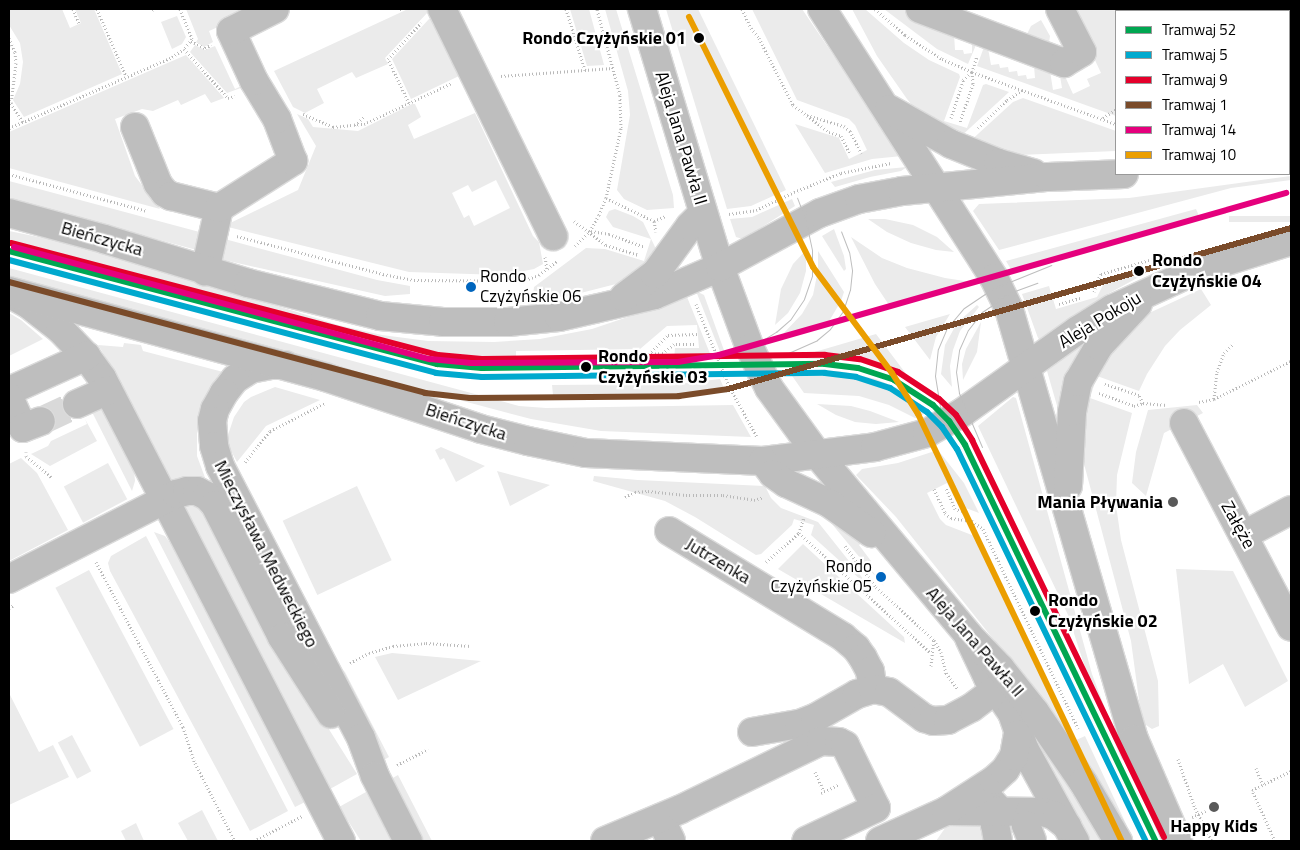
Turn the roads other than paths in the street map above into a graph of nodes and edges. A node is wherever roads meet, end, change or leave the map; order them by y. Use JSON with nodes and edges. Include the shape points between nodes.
{"nodes":[{"id":1,"x":275,"y":9,"type":"edge"},
{"id":2,"x":442,"y":9,"type":"edge"},
{"id":3,"x":642,"y":9,"type":"edge"},
{"id":4,"x":822,"y":9,"type":"edge"},
{"id":5,"x":920,"y":9,"type":"edge"},
{"id":6,"x":1060,"y":9,"type":"edge"},
{"id":7,"x":886,"y":107,"type":"junction"},
{"id":8,"x":135,"y":127,"type":"dead end"},
{"id":9,"x":1115,"y":174,"type":"edge"},
{"id":10,"x":1048,"y":177,"type":"junction"},
{"id":11,"x":938,"y":188,"type":"junction"},
{"id":12,"x":219,"y":208,"type":"junction"},
{"id":13,"x":9,"y":213,"type":"edge"},
{"id":14,"x":716,"y":213,"type":"junction"},
{"id":15,"x":1291,"y":241,"type":"edge"},
{"id":16,"x":562,"y":248,"type":"road end"},
{"id":17,"x":720,"y":267,"type":"junction"},
{"id":18,"x":205,"y":271,"type":"junction"},
{"id":19,"x":1153,"y":289,"type":"junction"},
{"id":20,"x":9,"y":292,"type":"edge"},
{"id":21,"x":605,"y":308,"type":"junction"},
{"id":22,"x":86,"y":356,"type":"junction"},
{"id":23,"x":286,"y":365,"type":"junction"},
{"id":24,"x":1026,"y":367,"type":"junction"},
{"id":25,"x":108,"y":390,"type":"junction"},
{"id":26,"x":9,"y":392,"type":"edge"},
{"id":27,"x":9,"y":397,"type":"edge"},
{"id":28,"x":77,"y":404,"type":"tunnel mouth"},
{"id":29,"x":1183,"y":410,"type":"road end"},
{"id":30,"x":32,"y":425,"type":"road end"},
{"id":31,"x":760,"y":449,"type":"junction"},
{"id":32,"x":817,"y":454,"type":"junction"},
{"id":33,"x":165,"y":500,"type":"junction"},
{"id":34,"x":1067,"y":504,"type":"junction"},
{"id":35,"x":1291,"y":510,"type":"edge"},
{"id":36,"x":669,"y":531,"type":"dead end"},
{"id":37,"x":1244,"y":535,"type":"junction"},
{"id":38,"x":898,"y":550,"type":"junction"},
{"id":39,"x":11,"y":592,"type":"edge"},
{"id":40,"x":1291,"y":627,"type":"edge"},
{"id":41,"x":968,"y":636,"type":"junction"},
{"id":42,"x":873,"y":689,"type":"junction"},
{"id":43,"x":996,"y":689,"type":"junction"},
{"id":44,"x":752,"y":732,"type":"dead end"},
{"id":45,"x":1018,"y":734,"type":"junction"},
{"id":46,"x":375,"y":776,"type":"junction"},
{"id":47,"x":979,"y":790,"type":"junction"},
{"id":48,"x":999,"y":810,"type":"junction"},
{"id":49,"x":946,"y":811,"type":"junction"},
{"id":50,"x":1030,"y":812,"type":"junction"},
{"id":51,"x":666,"y":830,"type":"edge"},
{"id":52,"x":1071,"y":833,"type":"edge"},
{"id":53,"x":910,"y":835,"type":"edge"},
{"id":54,"x":612,"y":840,"type":"edge"},
{"id":55,"x":341,"y":841,"type":"edge"},
{"id":56,"x":408,"y":841,"type":"edge"},
{"id":57,"x":806,"y":841,"type":"edge"},
{"id":58,"x":880,"y":841,"type":"edge"},
{"id":59,"x":998,"y":841,"type":"edge"},
{"id":60,"x":1018,"y":841,"type":"edge"},
{"id":61,"x":1032,"y":841,"type":"edge"},
{"id":62,"x":1118,"y":841,"type":"edge"},
{"id":63,"x":1178,"y":841,"type":"edge"}],
"edges":[{"from":1,"to":12,"type":"main road","via":[[231,31],[278,119],[292,161]]},
{"from":2,"to":16,"type":"main road"},
{"from":3,"to":14,"type":"main road","name":"Aleja Jana Pawła II"},
{"from":4,"to":7,"type":"main road"},
{"from":5,"to":6,"type":"main road","via":[[1064,63],[1082,52]]},
{"from":7,"to":10,"type":"main road","via":[[951,144]]},
{"from":7,"to":11,"type":"main road"},
{"from":8,"to":12,"type":"main road","via":[[158,184],[165,193]]},
{"from":9,"to":10,"type":"main road"},
{"from":10,"to":11,"type":"main road"},
{"from":11,"to":17,"type":"main road","name":"Bieńczycka","via":[[902,191],[843,204]]},
{"from":11,"to":24,"type":"main road","via":[[999,286]]},
{"from":12,"to":18,"type":"main road"},
{"from":13,"to":18,"type":"main road","name":"Bieńczycka"},
{"from":14,"to":17,"type":"main road","name":"Aleja Jana Pawła II"},
{"from":14,"to":21,"type":"main road","via":[[690,226],[655,274]]},
{"from":15,"to":19,"type":"main road","name":"Aleja Pokoju","via":[[1210,265]]},
{"from":17,"to":21,"type":"main road","name":"Bieńczycka","via":[[672,289]]},
{"from":17,"to":32,"type":"main road","name":"Aleja Jana Pawła II","via":[[763,377]]},
{"from":18,"to":21,"type":"main road","name":"Bieńczycka","via":[[380,316],[411,320],[508,322]]},
{"from":19,"to":24,"type":"main road","name":"Aleja Pokoju","via":[[1095,319]]},
{"from":19,"to":34,"type":"main road","via":[[1099,346],[1078,382],[1072,412]]},
{"from":20,"to":22,"type":"main road","via":[[60,329]]},
{"from":20,"to":23,"type":"main road","name":"Bieńczycka"},
{"from":22,"to":25,"type":"main road"},
{"from":22,"to":26,"type":"main road"},
{"from":23,"to":31,"type":"main road","name":"Bieńczycka","via":[[481,429],[564,449],[636,457]]},
{"from":23,"to":46,"type":"main road","name":"Mieczysława Medweckiego","via":[[251,369],[235,379],[215,409],[212,421],[214,446],[220,466],[361,738]]},
{"from":24,"to":32,"type":"main road","name":"Aleja Pokoju","via":[[956,417],[919,436],[875,447]]},
{"from":24,"to":34,"type":"main road"},
{"from":25,"to":28,"type":"main road"},
{"from":25,"to":33,"type":"main road"},
{"from":27,"to":30,"type":"main road"},
{"from":29,"to":37,"type":"main road","name":"Załęże"},
{"from":31,"to":32,"type":"main road","name":"Bieńczycka"},
{"from":31,"to":38,"type":"main road","via":[[774,474],[786,483],[829,503]]},
{"from":32,"to":38,"type":"main road","name":"Aleja Jana Pawła II"},
{"from":33,"to":39,"type":"main road"},
{"from":33,"to":46,"type":"main road","name":"Mieczysława Medweckiego","via":[[192,490],[207,496],[215,505],[282,637],[350,744]]},
{"from":33,"to":55,"type":"main road"},
{"from":34,"to":63,"type":"main road","via":[[1134,739]]},
{"from":35,"to":37,"type":"main road"},
{"from":36,"to":42,"type":"main road","name":"Jutrzenka","via":[[843,637],[864,658]]},
{"from":37,"to":40,"type":"main road","name":"Załęże"},
{"from":38,"to":41,"type":"main road","name":"Aleja Jana Pawła II"},
{"from":41,"to":43,"type":"main road"},
{"from":41,"to":62,"type":"main road","name":"Aleja Jana Pawła II","via":[[1000,668],[1050,733]]},
{"from":42,"to":43,"type":"main road","via":[[889,692],[924,718],[940,721],[971,708]]},
{"from":42,"to":44,"type":"main road","via":[[807,721]]},
{"from":43,"to":45,"type":"main road","via":[[1012,713]]},
{"from":45,"to":47,"type":"main road","via":[[1011,761],[999,776]]},
{"from":45,"to":52,"type":"main road"},
{"from":46,"to":56,"type":"main road","name":"Mieczysława Medweckiego"},
{"from":47,"to":48,"type":"main road"},
{"from":47,"to":49,"type":"main road"},
{"from":48,"to":49,"type":"main road"},
{"from":48,"to":50,"type":"main road"},
{"from":48,"to":59,"type":"main road","via":[[995,824]]},
{"from":48,"to":60,"type":"main road"},
{"from":49,"to":53,"type":"main road"},
{"from":50,"to":52,"type":"main road","via":[[1053,815]]},
{"from":50,"to":61,"type":"main road","via":[[1026,825]]},
{"from":51,"to":54,"type":"main road"},
{"from":51,"to":57,"type":"main road","via":[[821,742],[842,743],[876,808]]},
{"from":53,"to":58,"type":"main road"}]}
